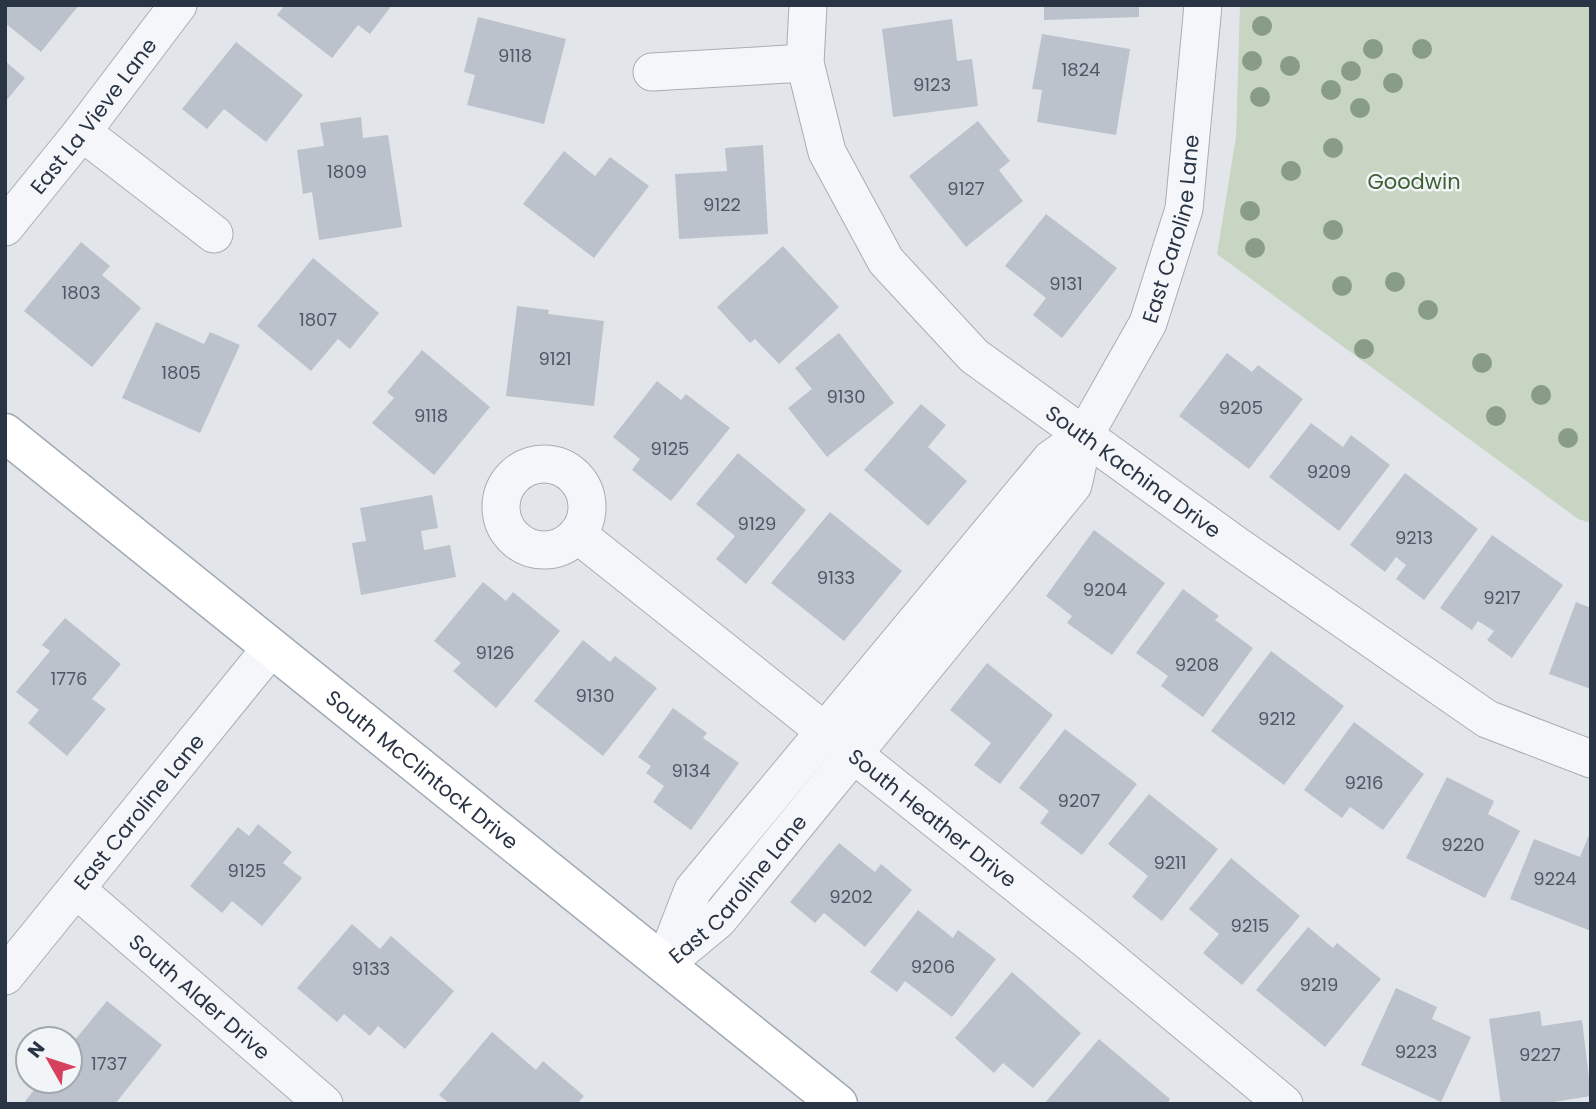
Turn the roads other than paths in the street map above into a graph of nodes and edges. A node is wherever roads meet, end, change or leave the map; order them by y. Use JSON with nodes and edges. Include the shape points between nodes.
{"nodes":[{"id":1,"x":178,"y":5,"type":"edge"},
{"id":2,"x":808,"y":5,"type":"edge"},
{"id":3,"x":1203,"y":5,"type":"edge"},
{"id":4,"x":806,"y":63,"type":"junction"},
{"id":5,"x":652,"y":72,"type":"dead end"},
{"id":6,"x":82,"y":132,"type":"junction"},
{"id":7,"x":5,"y":227,"type":"edge"},
{"id":8,"x":214,"y":234,"type":"dead end"},
{"id":9,"x":5,"y":433,"type":"edge"},
{"id":10,"x":1084,"y":436,"type":"junction"},
{"id":11,"x":577,"y":534,"type":"dead end"},
{"id":12,"x":271,"y":648,"type":"junction"},
{"id":13,"x":825,"y":731,"type":"junction"},
{"id":14,"x":854,"y":754,"type":"junction"},
{"id":15,"x":1591,"y":759,"type":"edge"},
{"id":16,"x":76,"y":889,"type":"junction"},
{"id":17,"x":664,"y":964,"type":"junction"},
{"id":18,"x":5,"y":975,"type":"edge"},
{"id":19,"x":324,"y":1104,"type":"edge"},
{"id":20,"x":838,"y":1104,"type":"edge"},
{"id":21,"x":1284,"y":1104,"type":"edge"}],
"edges":[{"from":1,"to":6,"type":"street","name":"East La Vieve Lane"},
{"from":2,"to":4,"type":"street","name":"South Kachina Drive"},
{"from":3,"to":10,"type":"street","name":"East Caroline Lane","via":[[1184,209],[1149,323]]},
{"from":4,"to":5,"type":"street"},
{"from":4,"to":10,"type":"street","name":"South Kachina Drive","via":[[827,152],[886,261],[974,356]]},
{"from":6,"to":7,"type":"street","name":"East La Vieve Lane"},
{"from":6,"to":8,"type":"street"},
{"from":9,"to":12,"type":"main road","name":"South McClintock Drive"},
{"from":10,"to":13,"type":"street","name":"East Caroline Lane","via":[[1051,459]]},
{"from":10,"to":14,"type":"street","name":"East Caroline Lane","via":[[1073,485]]},
{"from":10,"to":15,"type":"street","name":"South Kachina Drive","via":[[1487,719]]},
{"from":11,"to":13,"type":"street","name":"South Heather Drive"},
{"from":12,"to":16,"type":"street","name":"East Caroline Lane"},
{"from":12,"to":17,"type":"main road","name":"South McClintock Drive"},
{"from":13,"to":14,"type":"street","name":"South Heather Drive"},
{"from":13,"to":17,"type":"street","name":"East Caroline Lane","via":[[693,890]]},
{"from":14,"to":17,"type":"street","name":"East Caroline Lane","via":[[718,920]]},
{"from":14,"to":21,"type":"street","name":"South Heather Drive"},
{"from":16,"to":18,"type":"street","name":"East Caroline Lane"},
{"from":16,"to":19,"type":"street","name":"South Alder Drive"},
{"from":17,"to":20,"type":"main road","name":"South McClintock Drive"}]}
